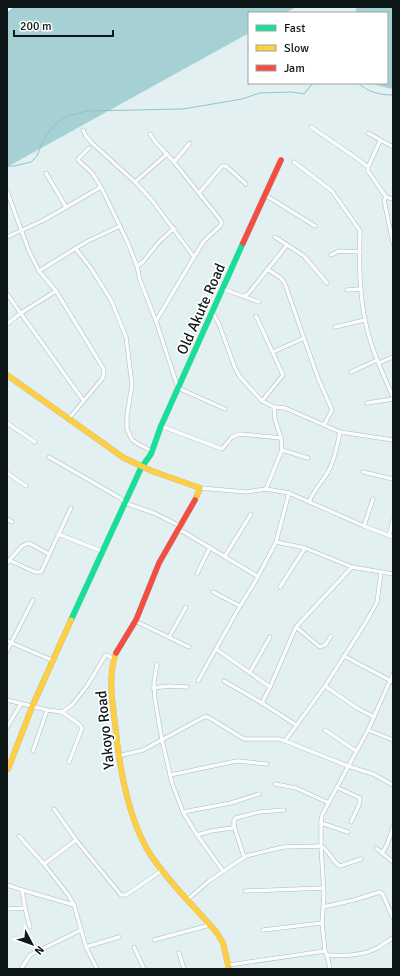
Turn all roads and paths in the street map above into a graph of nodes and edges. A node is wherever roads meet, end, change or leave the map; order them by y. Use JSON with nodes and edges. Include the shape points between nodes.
{"nodes":[{"id":1,"x":11,"y":7,"type":"edge"},
{"id":2,"x":7,"y":10,"type":"edge"},
{"id":3,"x":311,"y":127,"type":"dead end"},
{"id":4,"x":83,"y":130,"type":"dead end"},
{"id":5,"x":368,"y":133,"type":"dead end"},
{"id":6,"x":150,"y":134,"type":"dead end"},
{"id":7,"x":380,"y":141,"type":"junction"},
{"id":8,"x":190,"y":143,"type":"dead end"},
{"id":9,"x":393,"y":147,"type":"edge"},
{"id":10,"x":89,"y":148,"type":"dead end"},
{"id":11,"x":167,"y":154,"type":"junction"},
{"id":12,"x":281,"y":160,"type":"dead end"},
{"id":13,"x":174,"y":162,"type":"junction"},
{"id":14,"x":294,"y":162,"type":"dead end"},
{"id":15,"x":368,"y":167,"type":"junction"},
{"id":16,"x":46,"y":173,"type":"dead end"},
{"id":17,"x":135,"y":182,"type":"junction"},
{"id":18,"x":246,"y":184,"type":"dead end"},
{"id":19,"x":101,"y":187,"type":"junction"},
{"id":20,"x":7,"y":191,"type":"edge"},
{"id":21,"x":199,"y":193,"type":"junction"},
{"id":22,"x":265,"y":195,"type":"junction"},
{"id":23,"x":386,"y":197,"type":"junction"},
{"id":24,"x":393,"y":199,"type":"edge"},
{"id":25,"x":66,"y":207,"type":"junction"},
{"id":26,"x":120,"y":226,"type":"junction"},
{"id":27,"x":315,"y":226,"type":"dead end"},
{"id":28,"x":174,"y":228,"type":"junction"},
{"id":29,"x":21,"y":231,"type":"junction"},
{"id":30,"x":7,"y":237,"type":"edge"},
{"id":31,"x":275,"y":237,"type":"dead end"},
{"id":32,"x":393,"y":243,"type":"edge"},
{"id":33,"x":287,"y":245,"type":"junction"},
{"id":34,"x":76,"y":249,"type":"junction"},
{"id":35,"x":360,"y":252,"type":"junction"},
{"id":36,"x":331,"y":255,"type":"dead end"},
{"id":37,"x":194,"y":257,"type":"junction"},
{"id":38,"x":137,"y":266,"type":"junction"},
{"id":39,"x":267,"y":269,"type":"junction"},
{"id":40,"x":39,"y":271,"type":"junction"},
{"id":41,"x":327,"y":284,"type":"dead end"},
{"id":42,"x":223,"y":289,"type":"junction"},
{"id":43,"x":361,"y":289,"type":"junction"},
{"id":44,"x":347,"y":290,"type":"dead end"},
{"id":45,"x":56,"y":291,"type":"junction"},
{"id":46,"x":7,"y":294,"type":"edge"},
{"id":47,"x":244,"y":296,"type":"junction"},
{"id":48,"x":259,"y":302,"type":"dead end"},
{"id":49,"x":21,"y":313,"type":"junction"},
{"id":50,"x":212,"y":314,"type":"junction"},
{"id":51,"x":256,"y":316,"type":"dead end"},
{"id":52,"x":365,"y":320,"type":"junction"},
{"id":53,"x":156,"y":321,"type":"junction"},
{"id":54,"x":7,"y":324,"type":"edge"},
{"id":55,"x":335,"y":327,"type":"dead end"},
{"id":56,"x":304,"y":338,"type":"junction"},
{"id":57,"x":273,"y":352,"type":"junction"},
{"id":58,"x":393,"y":357,"type":"edge"},
{"id":59,"x":378,"y":362,"type":"junction"},
{"id":60,"x":351,"y":372,"type":"dead end"},
{"id":61,"x":8,"y":377,"type":"edge"},
{"id":62,"x":178,"y":388,"type":"junction"},
{"id":63,"x":393,"y":398,"type":"edge"},
{"id":64,"x":83,"y":400,"type":"junction"},
{"id":65,"x":262,"y":400,"type":"junction"},
{"id":66,"x":367,"y":403,"type":"dead end"},
{"id":67,"x":274,"y":407,"type":"junction"},
{"id":68,"x":225,"y":409,"type":"dead end"},
{"id":69,"x":71,"y":416,"type":"dead end"},
{"id":70,"x":7,"y":423,"type":"edge"},
{"id":71,"x":324,"y":425,"type":"junction"},
{"id":72,"x":161,"y":426,"type":"junction"},
{"id":73,"x":340,"y":432,"type":"junction"},
{"id":74,"x":281,"y":438,"type":"junction"},
{"id":75,"x":393,"y":440,"type":"edge"},
{"id":76,"x":35,"y":442,"type":"dead end"},
{"id":77,"x":282,"y":450,"type":"junction"},
{"id":78,"x":152,"y":451,"type":"junction"},
{"id":79,"x":49,"y":457,"type":"dead end"},
{"id":80,"x":308,"y":458,"type":"dead end"},
{"id":81,"x":141,"y":468,"type":"junction"},
{"id":82,"x":363,"y":472,"type":"dead end"},
{"id":83,"x":7,"y":473,"type":"edge"},
{"id":84,"x":393,"y":479,"type":"edge"},
{"id":85,"x":26,"y":486,"type":"dead end"},
{"id":86,"x":200,"y":488,"type":"junction"},
{"id":87,"x":266,"y":489,"type":"junction"},
{"id":88,"x":289,"y":493,"type":"junction"},
{"id":89,"x":373,"y":499,"type":"dead end"},
{"id":90,"x":309,"y":502,"type":"junction"},
{"id":91,"x":124,"y":503,"type":"junction"},
{"id":92,"x":71,"y":508,"type":"dead end"},
{"id":93,"x":251,"y":514,"type":"dead end"},
{"id":94,"x":7,"y":519,"type":"edge"},
{"id":95,"x":393,"y":520,"type":"edge"},
{"id":96,"x":12,"y":522,"type":"dead end"},
{"id":97,"x":180,"y":526,"type":"junction"},
{"id":98,"x":364,"y":526,"type":"junction"},
{"id":99,"x":176,"y":532,"type":"junction"},
{"id":100,"x":58,"y":534,"type":"junction"},
{"id":101,"x":391,"y":536,"type":"edge"},
{"id":102,"x":276,"y":542,"type":"junction"},
{"id":103,"x":210,"y":547,"type":"junction"},
{"id":104,"x":305,"y":548,"type":"junction"},
{"id":105,"x":104,"y":552,"type":"junction"},
{"id":106,"x":49,"y":554,"type":"junction"},
{"id":107,"x":225,"y":556,"type":"junction"},
{"id":108,"x":8,"y":561,"type":"edge"},
{"id":109,"x":352,"y":567,"type":"junction"},
{"id":110,"x":381,"y":572,"type":"junction"},
{"id":111,"x":197,"y":574,"type":"dead end"},
{"id":112,"x":393,"y":574,"type":"edge"},
{"id":113,"x":257,"y":576,"type":"junction"},
{"id":114,"x":280,"y":587,"type":"dead end"},
{"id":115,"x":213,"y":592,"type":"dead end"},
{"id":116,"x":34,"y":600,"type":"dead end"},
{"id":117,"x":240,"y":606,"type":"junction"},
{"id":118,"x":186,"y":607,"type":"dead end"},
{"id":119,"x":135,"y":621,"type":"junction"},
{"id":120,"x":296,"y":627,"type":"junction"},
{"id":121,"x":331,"y":636,"type":"dead end"},
{"id":122,"x":169,"y":637,"type":"junction"},
{"id":123,"x":270,"y":637,"type":"dead end"},
{"id":124,"x":9,"y":642,"type":"edge"},
{"id":125,"x":188,"y":647,"type":"dead end"},
{"id":126,"x":216,"y":649,"type":"junction"},
{"id":127,"x":7,"y":651,"type":"edge"},
{"id":128,"x":344,"y":656,"type":"junction"},
{"id":129,"x":113,"y":660,"type":"junction"},
{"id":130,"x":54,"y":661,"type":"junction"},
{"id":131,"x":157,"y":664,"type":"dead end"},
{"id":132,"x":250,"y":672,"type":"junction"},
{"id":133,"x":393,"y":674,"type":"edge"},
{"id":134,"x":198,"y":681,"type":"dead end"},
{"id":135,"x":224,"y":681,"type":"dead end"},
{"id":136,"x":392,"y":681,"type":"edge"},
{"id":137,"x":325,"y":686,"type":"junction"},
{"id":138,"x":187,"y":687,"type":"dead end"},
{"id":139,"x":270,"y":687,"type":"junction"},
{"id":140,"x":153,"y":688,"type":"junction"},
{"id":141,"x":7,"y":700,"type":"edge"},
{"id":142,"x":262,"y":702,"type":"junction"},
{"id":143,"x":21,"y":704,"type":"junction"},
{"id":144,"x":32,"y":707,"type":"junction"},
{"id":145,"x":47,"y":710,"type":"junction"},
{"id":146,"x":62,"y":712,"type":"junction"},
{"id":147,"x":374,"y":717,"type":"junction"},
{"id":148,"x":296,"y":725,"type":"junction"},
{"id":149,"x":7,"y":727,"type":"edge"},
{"id":150,"x":325,"y":730,"type":"dead end"},
{"id":151,"x":368,"y":730,"type":"junction"},
{"id":152,"x":162,"y":740,"type":"junction"},
{"id":153,"x":393,"y":740,"type":"edge"},
{"id":154,"x":285,"y":741,"type":"junction"},
{"id":155,"x":33,"y":751,"type":"dead end"},
{"id":156,"x":356,"y":751,"type":"junction"},
{"id":157,"x":118,"y":757,"type":"junction"},
{"id":158,"x":69,"y":762,"type":"dead end"},
{"id":159,"x":267,"y":764,"type":"dead end"},
{"id":160,"x":348,"y":766,"type":"junction"},
{"id":161,"x":8,"y":769,"type":"edge"},
{"id":162,"x":170,"y":775,"type":"junction"},
{"id":163,"x":275,"y":784,"type":"dead end"},
{"id":164,"x":393,"y":785,"type":"edge"},
{"id":165,"x":338,"y":788,"type":"junction"},
{"id":166,"x":259,"y":794,"type":"dead end"},
{"id":167,"x":329,"y":803,"type":"junction"},
{"id":168,"x":54,"y":809,"type":"dead end"},
{"id":169,"x":284,"y":810,"type":"dead end"},
{"id":170,"x":183,"y":812,"type":"junction"},
{"id":171,"x":351,"y":822,"type":"dead end"},
{"id":172,"x":321,"y":823,"type":"junction"},
{"id":173,"x":234,"y":826,"type":"junction"},
{"id":174,"x":393,"y":827,"type":"edge"},
{"id":175,"x":348,"y":832,"type":"dead end"},
{"id":176,"x":197,"y":835,"type":"junction"},
{"id":177,"x":19,"y":836,"type":"dead end"},
{"id":178,"x":76,"y":840,"type":"junction"},
{"id":179,"x":321,"y":846,"type":"junction"},
{"id":180,"x":376,"y":848,"type":"dead end"},
{"id":181,"x":382,"y":853,"type":"junction"},
{"id":182,"x":244,"y":857,"type":"junction"},
{"id":183,"x":361,"y":859,"type":"dead end"},
{"id":184,"x":393,"y":862,"type":"edge"},
{"id":185,"x":44,"y":864,"type":"junction"},
{"id":186,"x":161,"y":871,"type":"junction"},
{"id":187,"x":223,"y":871,"type":"junction"},
{"id":188,"x":7,"y":885,"type":"edge"},
{"id":189,"x":324,"y":888,"type":"junction"},
{"id":190,"x":22,"y":890,"type":"junction"},
{"id":191,"x":245,"y":891,"type":"dead end"},
{"id":192,"x":187,"y":900,"type":"junction"},
{"id":193,"x":74,"y":905,"type":"junction"},
{"id":194,"x":322,"y":906,"type":"junction"},
{"id":195,"x":25,"y":908,"type":"junction"},
{"id":196,"x":7,"y":909,"type":"edge"},
{"id":197,"x":393,"y":916,"type":"edge"},
{"id":198,"x":322,"y":923,"type":"junction"},
{"id":199,"x":210,"y":925,"type":"junction"},
{"id":200,"x":30,"y":927,"type":"dead end"},
{"id":201,"x":80,"y":930,"type":"junction"},
{"id":202,"x":263,"y":930,"type":"dead end"},
{"id":203,"x":120,"y":937,"type":"dead end"},
{"id":204,"x":393,"y":938,"type":"edge"},
{"id":205,"x":154,"y":940,"type":"dead end"},
{"id":206,"x":86,"y":947,"type":"junction"},
{"id":207,"x":134,"y":947,"type":"dead end"},
{"id":208,"x":325,"y":951,"type":"junction"},
{"id":209,"x":180,"y":953,"type":"dead end"},
{"id":210,"x":327,"y":955,"type":"junction"},
{"id":211,"x":229,"y":967,"type":"edge"},
{"id":212,"x":21,"y":969,"type":"edge"},
{"id":213,"x":96,"y":969,"type":"edge"},
{"id":214,"x":144,"y":969,"type":"edge"},
{"id":215,"x":184,"y":969,"type":"edge"},
{"id":216,"x":330,"y":969,"type":"edge"}],
"edges":[{"from":1,"to":2,"type":"street"},
{"from":3,"to":15,"type":"street"},
{"from":4,"to":17,"type":"street","via":[[92,143]]},
{"from":5,"to":7,"type":"street"},
{"from":6,"to":11,"type":"street"},
{"from":7,"to":9,"type":"street"},
{"from":7,"to":15,"type":"street"},
{"from":8,"to":13,"type":"street"},
{"from":10,"to":19,"type":"street","via":[[78,160],[92,173]]},
{"from":11,"to":13,"type":"street"},
{"from":11,"to":17,"type":"street"},
{"from":12,"to":22,"type":"main road","name":"Old Akute Road"},
{"from":13,"to":21,"type":"street"},
{"from":14,"to":35,"type":"street","via":[[337,197],[360,231]]},
{"from":15,"to":23,"type":"street","via":[[371,176]]},
{"from":16,"to":25,"type":"street"},
{"from":17,"to":28,"type":"street"},
{"from":18,"to":21,"type":"street","via":[[226,166],[222,166]]},
{"from":19,"to":25,"type":"street"},
{"from":19,"to":26,"type":"street"},
{"from":20,"to":29,"type":"street"},
{"from":21,"to":37,"type":"street","via":[[222,222],[204,241]]},
{"from":22,"to":27,"type":"street"},
{"from":22,"to":42,"type":"main road","name":"Old Akute Road"},
{"from":23,"to":24,"type":"street"},
{"from":23,"to":32,"type":"street","via":[[384,200]]},
{"from":25,"to":29,"type":"street"},
{"from":26,"to":34,"type":"street"},
{"from":26,"to":38,"type":"street"},
{"from":28,"to":37,"type":"street"},
{"from":28,"to":38,"type":"street"},
{"from":29,"to":30,"type":"street"},
{"from":29,"to":40,"type":"street"},
{"from":31,"to":33,"type":"street"},
{"from":33,"to":39,"type":"street"},
{"from":33,"to":41,"type":"street","via":[[304,256]]},
{"from":34,"to":40,"type":"street"},
{"from":34,"to":78,"type":"street","via":[[111,300],[126,337],[132,385],[127,415],[128,429],[132,440]]},
{"from":35,"to":36,"type":"street","via":[[339,252]]},
{"from":35,"to":43,"type":"street"},
{"from":37,"to":53,"type":"street"},
{"from":38,"to":53,"type":"street"},
{"from":39,"to":47,"type":"street"},
{"from":39,"to":56,"type":"street","via":[[281,278],[285,284]]},
{"from":40,"to":45,"type":"street"},
{"from":42,"to":47,"type":"street"},
{"from":42,"to":50,"type":"main road","name":"Old Akute Road"},
{"from":43,"to":44,"type":"street"},
{"from":43,"to":52,"type":"street"},
{"from":45,"to":49,"type":"street"},
{"from":45,"to":64,"type":"street","via":[[103,368],[102,379]]},
{"from":46,"to":49,"type":"street"},
{"from":47,"to":48,"type":"street"},
{"from":49,"to":54,"type":"street"},
{"from":49,"to":64,"type":"street"},
{"from":50,"to":62,"type":"main road","name":"Old Akute Road"},
{"from":50,"to":65,"type":"street","via":[[219,324],[240,377]]},
{"from":51,"to":57,"type":"street"},
{"from":52,"to":55,"type":"street"},
{"from":52,"to":59,"type":"street"},
{"from":53,"to":62,"type":"street"},
{"from":56,"to":57,"type":"street"},
{"from":56,"to":71,"type":"street","via":[[332,410]]},
{"from":57,"to":65,"type":"street","via":[[283,376]]},
{"from":58,"to":59,"type":"street"},
{"from":59,"to":60,"type":"street"},
{"from":59,"to":63,"type":"street"},
{"from":61,"to":81,"type":"main road"},
{"from":62,"to":68,"type":"street"},
{"from":62,"to":72,"type":"main road","name":"Old Akute Road"},
{"from":63,"to":66,"type":"street"},
{"from":64,"to":69,"type":"street"},
{"from":65,"to":67,"type":"street"},
{"from":67,"to":71,"type":"street","via":[[285,408]]},
{"from":67,"to":74,"type":"street"},
{"from":70,"to":76,"type":"street"},
{"from":71,"to":73,"type":"street"},
{"from":72,"to":74,"type":"street","via":[[222,450],[232,437],[240,434]]},
{"from":72,"to":78,"type":"main road","name":"Old Akute Road"},
{"from":73,"to":75,"type":"street"},
{"from":73,"to":90,"type":"street","via":[[332,463]]},
{"from":74,"to":77,"type":"street"},
{"from":77,"to":80,"type":"street"},
{"from":77,"to":87,"type":"street"},
{"from":78,"to":81,"type":"main road","name":"Old Akute Road","via":[[146,464]]},
{"from":79,"to":91,"type":"street","via":[[120,498]]},
{"from":81,"to":86,"type":"main road"},
{"from":81,"to":91,"type":"main road","name":"Old Akute Road"},
{"from":82,"to":84,"type":"street"},
{"from":83,"to":85,"type":"street"},
{"from":86,"to":87,"type":"street","via":[[246,492]]},
{"from":86,"to":97,"type":"main road","name":"Yakoyo Road"},
{"from":87,"to":88,"type":"street"},
{"from":88,"to":90,"type":"street"},
{"from":88,"to":102,"type":"street"},
{"from":89,"to":98,"type":"street"},
{"from":90,"to":98,"type":"street"},
{"from":91,"to":97,"type":"street","via":[[154,513]]},
{"from":91,"to":105,"type":"main road","name":"Old Akute Road"},
{"from":92,"to":100,"type":"street"},
{"from":93,"to":107,"type":"street"},
{"from":94,"to":96,"type":"street"},
{"from":95,"to":101,"type":"street"},
{"from":97,"to":99,"type":"main road","name":"Yakoyo Road"},
{"from":98,"to":101,"type":"street"},
{"from":99,"to":103,"type":"street","via":[[182,531]]},
{"from":99,"to":119,"type":"main road","name":"Yakoyo Road"},
{"from":100,"to":105,"type":"street"},
{"from":100,"to":106,"type":"street"},
{"from":102,"to":104,"type":"street"},
{"from":102,"to":113,"type":"street"},
{"from":103,"to":107,"type":"street"},
{"from":103,"to":111,"type":"street"},
{"from":104,"to":109,"type":"street"},
{"from":104,"to":114,"type":"street"},
{"from":105,"to":130,"type":"main road","name":"Old Akute Road"},
{"from":106,"to":108,"type":"street","via":[[29,543],[22,546]]},
{"from":106,"to":108,"type":"street","via":[[39,573]]},
{"from":107,"to":113,"type":"street"},
{"from":109,"to":110,"type":"street"},
{"from":109,"to":120,"type":"street"},
{"from":110,"to":112,"type":"street"},
{"from":110,"to":128,"type":"street","via":[[377,602]]},
{"from":113,"to":117,"type":"street"},
{"from":115,"to":117,"type":"street"},
{"from":116,"to":124,"type":"street"},
{"from":117,"to":126,"type":"street"},
{"from":118,"to":122,"type":"street"},
{"from":119,"to":122,"type":"street"},
{"from":119,"to":129,"type":"main road","name":"Yakoyo Road","via":[[117,648]]},
{"from":120,"to":121,"type":"street","via":[[320,646],[325,645]]},
{"from":120,"to":139,"type":"street"},
{"from":122,"to":125,"type":"street"},
{"from":123,"to":132,"type":"street"},
{"from":124,"to":127,"type":"street"},
{"from":124,"to":130,"type":"street"},
{"from":126,"to":132,"type":"street"},
{"from":126,"to":134,"type":"street"},
{"from":128,"to":136,"type":"street"},
{"from":128,"to":137,"type":"street"},
{"from":129,"to":146,"type":"street","via":[[108,655],[104,656],[87,686]]},
{"from":129,"to":157,"type":"main road","name":"Yakoyo Road","via":[[114,729]]},
{"from":130,"to":144,"type":"main road","name":"Old Akute Road"},
{"from":131,"to":140,"type":"street"},
{"from":132,"to":139,"type":"street"},
{"from":133,"to":136,"type":"street"},
{"from":135,"to":142,"type":"street"},
{"from":136,"to":147,"type":"street"},
{"from":137,"to":147,"type":"street"},
{"from":137,"to":148,"type":"street"},
{"from":138,"to":140,"type":"street"},
{"from":139,"to":142,"type":"street"},
{"from":140,"to":152,"type":"street"},
{"from":141,"to":143,"type":"street"},
{"from":142,"to":148,"type":"street"},
{"from":143,"to":144,"type":"street"},
{"from":143,"to":149,"type":"street"},
{"from":144,"to":145,"type":"street"},
{"from":144,"to":161,"type":"main road","name":"Old Akute Road"},
{"from":145,"to":146,"type":"street"},
{"from":145,"to":155,"type":"street"},
{"from":146,"to":158,"type":"street","via":[[82,728]]},
{"from":147,"to":151,"type":"street"},
{"from":148,"to":154,"type":"street"},
{"from":150,"to":156,"type":"street"},
{"from":151,"to":153,"type":"street"},
{"from":151,"to":156,"type":"street"},
{"from":152,"to":154,"type":"street","via":[[208,717],[244,739]]},
{"from":152,"to":157,"type":"street","via":[[143,750]]},
{"from":152,"to":162,"type":"street"},
{"from":154,"to":160,"type":"street"},
{"from":156,"to":160,"type":"street"},
{"from":157,"to":186,"type":"main road","name":"Yakoyo Road","via":[[135,825],[142,842]]},
{"from":159,"to":162,"type":"street","via":[[238,761]]},
{"from":160,"to":164,"type":"street","via":[[373,774]]},
{"from":160,"to":165,"type":"street"},
{"from":162,"to":170,"type":"street"},
{"from":163,"to":167,"type":"street","via":[[296,788]]},
{"from":165,"to":167,"type":"street"},
{"from":165,"to":171,"type":"street","via":[[360,798]]},
{"from":166,"to":170,"type":"street","via":[[231,803]]},
{"from":167,"to":172,"type":"street","via":[[322,815]]},
{"from":168,"to":178,"type":"street"},
{"from":169,"to":173,"type":"street","via":[[259,812],[236,818]]},
{"from":170,"to":176,"type":"street"},
{"from":172,"to":175,"type":"street"},
{"from":172,"to":179,"type":"street"},
{"from":173,"to":176,"type":"street"},
{"from":173,"to":182,"type":"street"},
{"from":174,"to":181,"type":"street"},
{"from":176,"to":187,"type":"street"},
{"from":177,"to":185,"type":"street"},
{"from":178,"to":185,"type":"street"},
{"from":178,"to":186,"type":"street","via":[[121,895],[126,895]]},
{"from":179,"to":182,"type":"street","via":[[283,847]]},
{"from":179,"to":183,"type":"street","via":[[326,848],[338,866]]},
{"from":179,"to":189,"type":"street"},
{"from":180,"to":181,"type":"street"},
{"from":181,"to":184,"type":"street"},
{"from":182,"to":187,"type":"street"},
{"from":185,"to":193,"type":"street"},
{"from":186,"to":192,"type":"main road","name":"Yakoyo Road"},
{"from":187,"to":192,"type":"street"},
{"from":188,"to":190,"type":"street"},
{"from":189,"to":191,"type":"street"},
{"from":189,"to":194,"type":"street"},
{"from":190,"to":193,"type":"street"},
{"from":190,"to":195,"type":"street"},
{"from":192,"to":199,"type":"main road","name":"Yakoyo Road"},
{"from":193,"to":201,"type":"street"},
{"from":194,"to":197,"type":"street","via":[[380,892]]},
{"from":194,"to":198,"type":"street"},
{"from":195,"to":196,"type":"street"},
{"from":195,"to":200,"type":"street"},
{"from":198,"to":202,"type":"street"},
{"from":198,"to":208,"type":"street"},
{"from":199,"to":205,"type":"street"},
{"from":199,"to":211,"type":"main road","name":"Yakoyo Road","via":[[223,943]]},
{"from":201,"to":206,"type":"street"},
{"from":201,"to":212,"type":"street","via":[[30,955]]},
{"from":203,"to":206,"type":"street"},
{"from":204,"to":210,"type":"street","via":[[376,949],[362,953]]},
{"from":206,"to":213,"type":"street"},
{"from":207,"to":214,"type":"street"},
{"from":208,"to":210,"type":"street"},
{"from":208,"to":211,"type":"street"},
{"from":209,"to":215,"type":"street"},
{"from":210,"to":216,"type":"street"}]}
